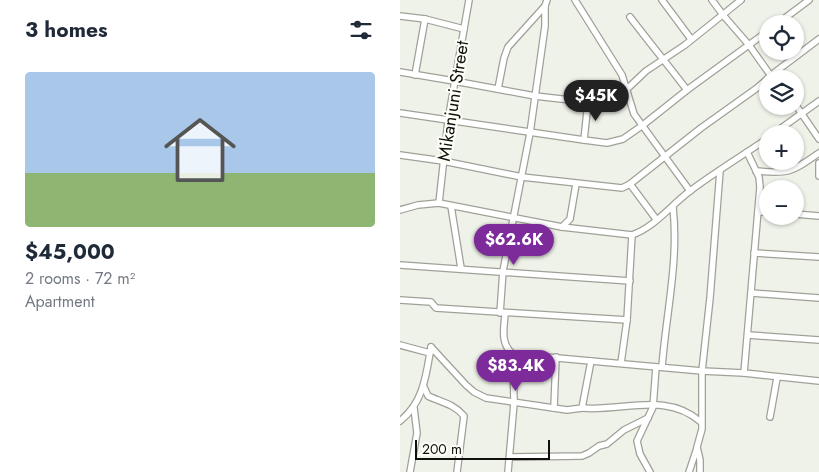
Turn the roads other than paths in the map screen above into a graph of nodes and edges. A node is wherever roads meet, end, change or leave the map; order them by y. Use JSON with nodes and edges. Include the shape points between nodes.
{"nodes":[{"id":1,"x":469,"y":0,"type":"edge"},
{"id":2,"x":575,"y":0,"type":"edge"},
{"id":3,"x":662,"y":0,"type":"edge"},
{"id":4,"x":712,"y":0,"type":"edge"},
{"id":5,"x":741,"y":0,"type":"edge"},
{"id":6,"x":809,"y":0,"type":"edge"},
{"id":7,"x":546,"y":3,"type":"edge"},
{"id":8,"x":722,"y":15,"type":"junction"},
{"id":9,"x":789,"y":15,"type":"edge"},
{"id":10,"x":400,"y":16,"type":"edge"},
{"id":11,"x":630,"y":17,"type":"dead end"},
{"id":12,"x":425,"y":19,"type":"junction"},
{"id":13,"x":464,"y":29,"type":"junction"},
{"id":14,"x":759,"y":38,"type":"edge"},
{"id":15,"x":691,"y":39,"type":"junction"},
{"id":16,"x":819,"y":39,"type":"edge"},
{"id":17,"x":749,"y":45,"type":"junction"},
{"id":18,"x":664,"y":59,"type":"junction"},
{"id":19,"x":769,"y":70,"type":"edge"},
{"id":20,"x":777,"y":70,"type":"edge"},
{"id":21,"x":400,"y":72,"type":"edge"},
{"id":22,"x":416,"y":75,"type":"junction"},
{"id":23,"x":454,"y":80,"type":"junction"},
{"id":24,"x":759,"y":86,"type":"edge"},
{"id":25,"x":498,"y":89,"type":"junction"},
{"id":26,"x":627,"y":89,"type":"junction"},
{"id":27,"x":687,"y":90,"type":"junction"},
{"id":28,"x":535,"y":96,"type":"junction"},
{"id":29,"x":819,"y":101,"type":"edge"},
{"id":30,"x":588,"y":102,"type":"junction"},
{"id":31,"x":804,"y":112,"type":"edge"},
{"id":32,"x":400,"y":113,"type":"edge"},
{"id":33,"x":800,"y":115,"type":"edge"},
{"id":34,"x":802,"y":115,"type":"edge"},
{"id":35,"x":448,"y":121,"type":"junction"},
{"id":36,"x":643,"y":125,"type":"junction"},
{"id":37,"x":786,"y":125,"type":"edge"},
{"id":38,"x":530,"y":133,"type":"junction"},
{"id":39,"x":819,"y":139,"type":"edge"},
{"id":40,"x":584,"y":140,"type":"junction"},
{"id":41,"x":759,"y":144,"type":"edge"},
{"id":42,"x":747,"y":152,"type":"junction"},
{"id":43,"x":819,"y":153,"type":"edge"},
{"id":44,"x":400,"y":155,"type":"edge"},
{"id":45,"x":665,"y":157,"type":"junction"},
{"id":46,"x":444,"y":161,"type":"junction"},
{"id":47,"x":819,"y":163,"type":"edge"},
{"id":48,"x":720,"y":171,"type":"junction"},
{"id":49,"x":756,"y":171,"type":"junction"},
{"id":50,"x":819,"y":176,"type":"edge"},
{"id":51,"x":522,"y":177,"type":"junction"},
{"id":52,"x":576,"y":184,"type":"junction"},
{"id":53,"x":630,"y":184,"type":"junction"},
{"id":54,"x":690,"y":191,"type":"junction"},
{"id":55,"x":439,"y":203,"type":"junction"},
{"id":56,"x":451,"y":206,"type":"junction"},
{"id":57,"x":672,"y":208,"type":"junction"},
{"id":58,"x":400,"y":210,"type":"edge"},
{"id":59,"x":758,"y":212,"type":"joint"},
{"id":60,"x":804,"y":215,"type":"edge"},
{"id":61,"x":819,"y":216,"type":"edge"},
{"id":62,"x":512,"y":218,"type":"junction"},
{"id":63,"x":656,"y":219,"type":"junction"},
{"id":64,"x":562,"y":227,"type":"junction"},
{"id":65,"x":632,"y":235,"type":"junction"},
{"id":66,"x":754,"y":252,"type":"junction"},
{"id":67,"x":819,"y":257,"type":"edge"},
{"id":68,"x":400,"y":265,"type":"edge"},
{"id":69,"x":461,"y":268,"type":"junction"},
{"id":70,"x":503,"y":270,"type":"junction"},
{"id":71,"x":630,"y":281,"type":"junction"},
{"id":72,"x":752,"y":293,"type":"junction"},
{"id":73,"x":819,"y":298,"type":"edge"},
{"id":74,"x":400,"y":300,"type":"edge"},
{"id":75,"x":502,"y":313,"type":"junction"},
{"id":76,"x":627,"y":320,"type":"junction"},
{"id":77,"x":748,"y":335,"type":"junction"},
{"id":78,"x":819,"y":340,"type":"edge"},
{"id":79,"x":400,"y":346,"type":"edge"},
{"id":80,"x":430,"y":353,"type":"junction"},
{"id":81,"x":513,"y":354,"type":"junction"},
{"id":82,"x":556,"y":357,"type":"junction"},
{"id":83,"x":592,"y":361,"type":"junction"},
{"id":84,"x":621,"y":363,"type":"junction"},
{"id":85,"x":659,"y":367,"type":"junction"},
{"id":86,"x":702,"y":371,"type":"junction"},
{"id":87,"x":744,"y":374,"type":"junction"},
{"id":88,"x":777,"y":378,"type":"junction"},
{"id":89,"x":819,"y":381,"type":"edge"},
{"id":90,"x":424,"y":387,"type":"junction"},
{"id":91,"x":514,"y":404,"type":"junction"},
{"id":92,"x":414,"y":408,"type":"junction"},
{"id":93,"x":554,"y":408,"type":"junction"},
{"id":94,"x":582,"y":408,"type":"junction"},
{"id":95,"x":652,"y":411,"type":"junction"},
{"id":96,"x":770,"y":417,"type":"dead end"},
{"id":97,"x":400,"y":421,"type":"edge"},
{"id":98,"x":701,"y":428,"type":"junction"},
{"id":99,"x":697,"y":447,"type":"junction"},
{"id":100,"x":510,"y":457,"type":"junction"},
{"id":101,"x":410,"y":472,"type":"edge"},
{"id":102,"x":457,"y":472,"type":"edge"},
{"id":103,"x":508,"y":472,"type":"edge"},
{"id":104,"x":650,"y":472,"type":"edge"},
{"id":105,"x":689,"y":472,"type":"edge"},
{"id":106,"x":700,"y":472,"type":"edge"}],
"edges":[{"from":1,"to":13,"type":"street","name":"Mikanjuni Street"},
{"from":2,"to":26,"type":"street","via":[[622,75]]},
{"from":3,"to":15,"type":"street"},
{"from":4,"to":8,"type":"street"},
{"from":5,"to":8,"type":"street"},
{"from":6,"to":9,"type":"street"},
{"from":7,"to":25,"type":"street","via":[[505,52]]},
{"from":7,"to":28,"type":"street"},
{"from":8,"to":15,"type":"street"},
{"from":8,"to":17,"type":"street"},
{"from":10,"to":12,"type":"street"},
{"from":11,"to":18,"type":"street"},
{"from":12,"to":13,"type":"street"},
{"from":12,"to":22,"type":"street"},
{"from":13,"to":23,"type":"street","name":"Mikanjuni Street"},
{"from":14,"to":17,"type":"street"},
{"from":15,"to":18,"type":"street"},
{"from":16,"to":20,"type":"street"},
{"from":17,"to":19,"type":"street"},
{"from":17,"to":27,"type":"street"},
{"from":18,"to":26,"type":"street"},
{"from":18,"to":27,"type":"street"},
{"from":21,"to":22,"type":"street"},
{"from":22,"to":23,"type":"street"},
{"from":23,"to":25,"type":"street"},
{"from":23,"to":35,"type":"street","name":"Mikanjuni Street"},
{"from":24,"to":45,"type":"street"},
{"from":25,"to":28,"type":"street"},
{"from":26,"to":30,"type":"street","via":[[611,98]]},
{"from":26,"to":36,"type":"street","via":[[634,114]]},
{"from":27,"to":36,"type":"street"},
{"from":28,"to":30,"type":"street"},
{"from":28,"to":38,"type":"street"},
{"from":29,"to":31,"type":"street"},
{"from":30,"to":40,"type":"street"},
{"from":32,"to":35,"type":"street"},
{"from":33,"to":37,"type":"street"},
{"from":34,"to":39,"type":"street"},
{"from":35,"to":38,"type":"street"},
{"from":35,"to":46,"type":"street","name":"Mikanjuni Street"},
{"from":36,"to":40,"type":"street","via":[[615,142]]},
{"from":36,"to":45,"type":"street"},
{"from":38,"to":40,"type":"street"},
{"from":38,"to":51,"type":"street"},
{"from":41,"to":42,"type":"street"},
{"from":42,"to":48,"type":"street"},
{"from":42,"to":49,"type":"street"},
{"from":43,"to":49,"type":"street","via":[[792,171]]},
{"from":44,"to":46,"type":"street"},
{"from":45,"to":53,"type":"street"},
{"from":45,"to":54,"type":"street"},
{"from":46,"to":51,"type":"street"},
{"from":46,"to":55,"type":"street","name":"Mikanjuni Street"},
{"from":47,"to":50,"type":"street"},
{"from":48,"to":54,"type":"street"},
{"from":48,"to":86,"type":"street"},
{"from":49,"to":59,"type":"street","via":[[760,182]]},
{"from":51,"to":52,"type":"street"},
{"from":51,"to":62,"type":"street"},
{"from":52,"to":53,"type":"street","via":[[622,188]]},
{"from":52,"to":64,"type":"street","via":[[571,216]]},
{"from":53,"to":63,"type":"street"},
{"from":54,"to":57,"type":"street"},
{"from":55,"to":56,"type":"street"},
{"from":55,"to":58,"type":"street"},
{"from":56,"to":62,"type":"street"},
{"from":56,"to":69,"type":"street"},
{"from":57,"to":63,"type":"street"},
{"from":57,"to":85,"type":"street","via":[[675,229],[673,259]]},
{"from":59,"to":66,"type":"street"},
{"from":60,"to":61,"type":"street"},
{"from":62,"to":64,"type":"street"},
{"from":62,"to":70,"type":"street"},
{"from":63,"to":65,"type":"street"},
{"from":64,"to":65,"type":"street"},
{"from":65,"to":71,"type":"street"},
{"from":66,"to":67,"type":"street"},
{"from":66,"to":72,"type":"street"},
{"from":68,"to":69,"type":"street"},
{"from":69,"to":70,"type":"street"},
{"from":70,"to":71,"type":"street"},
{"from":70,"to":75,"type":"street"},
{"from":71,"to":76,"type":"street"},
{"from":72,"to":73,"type":"street"},
{"from":72,"to":77,"type":"street"},
{"from":74,"to":75,"type":"street","via":[[431,302],[436,308]]},
{"from":75,"to":76,"type":"street"},
{"from":75,"to":81,"type":"street","via":[[504,344]]},
{"from":76,"to":84,"type":"street"},
{"from":77,"to":78,"type":"street"},
{"from":77,"to":87,"type":"street"},
{"from":79,"to":80,"type":"street"},
{"from":80,"to":90,"type":"street"},
{"from":80,"to":91,"type":"street","via":[[431,347],[466,385],[480,395]]},
{"from":81,"to":82,"type":"street"},
{"from":81,"to":91,"type":"street"},
{"from":82,"to":83,"type":"street"},
{"from":82,"to":93,"type":"street"},
{"from":83,"to":84,"type":"street"},
{"from":83,"to":94,"type":"street"},
{"from":84,"to":85,"type":"street"},
{"from":85,"to":86,"type":"street"},
{"from":85,"to":95,"type":"street"},
{"from":86,"to":87,"type":"street"},
{"from":86,"to":98,"type":"street"},
{"from":87,"to":88,"type":"street"},
{"from":88,"to":89,"type":"street"},
{"from":88,"to":96,"type":"street"},
{"from":90,"to":92,"type":"street"},
{"from":90,"to":102,"type":"street","via":[[428,396],[444,401],[464,416]]},
{"from":91,"to":93,"type":"street"},
{"from":91,"to":100,"type":"street"},
{"from":92,"to":97,"type":"street"},
{"from":92,"to":101,"type":"street","via":[[417,433]]},
{"from":93,"to":94,"type":"street"},
{"from":94,"to":95,"type":"street","via":[[620,406]]},
{"from":95,"to":98,"type":"street","via":[[670,406],[682,410],[691,414]]},
{"from":95,"to":100,"type":"street","via":[[607,444],[582,456]]},
{"from":95,"to":104,"type":"street","via":[[637,441]]},
{"from":98,"to":99,"type":"street"},
{"from":99,"to":105,"type":"street"},
{"from":99,"to":106,"type":"street"},
{"from":100,"to":103,"type":"street"}]}
